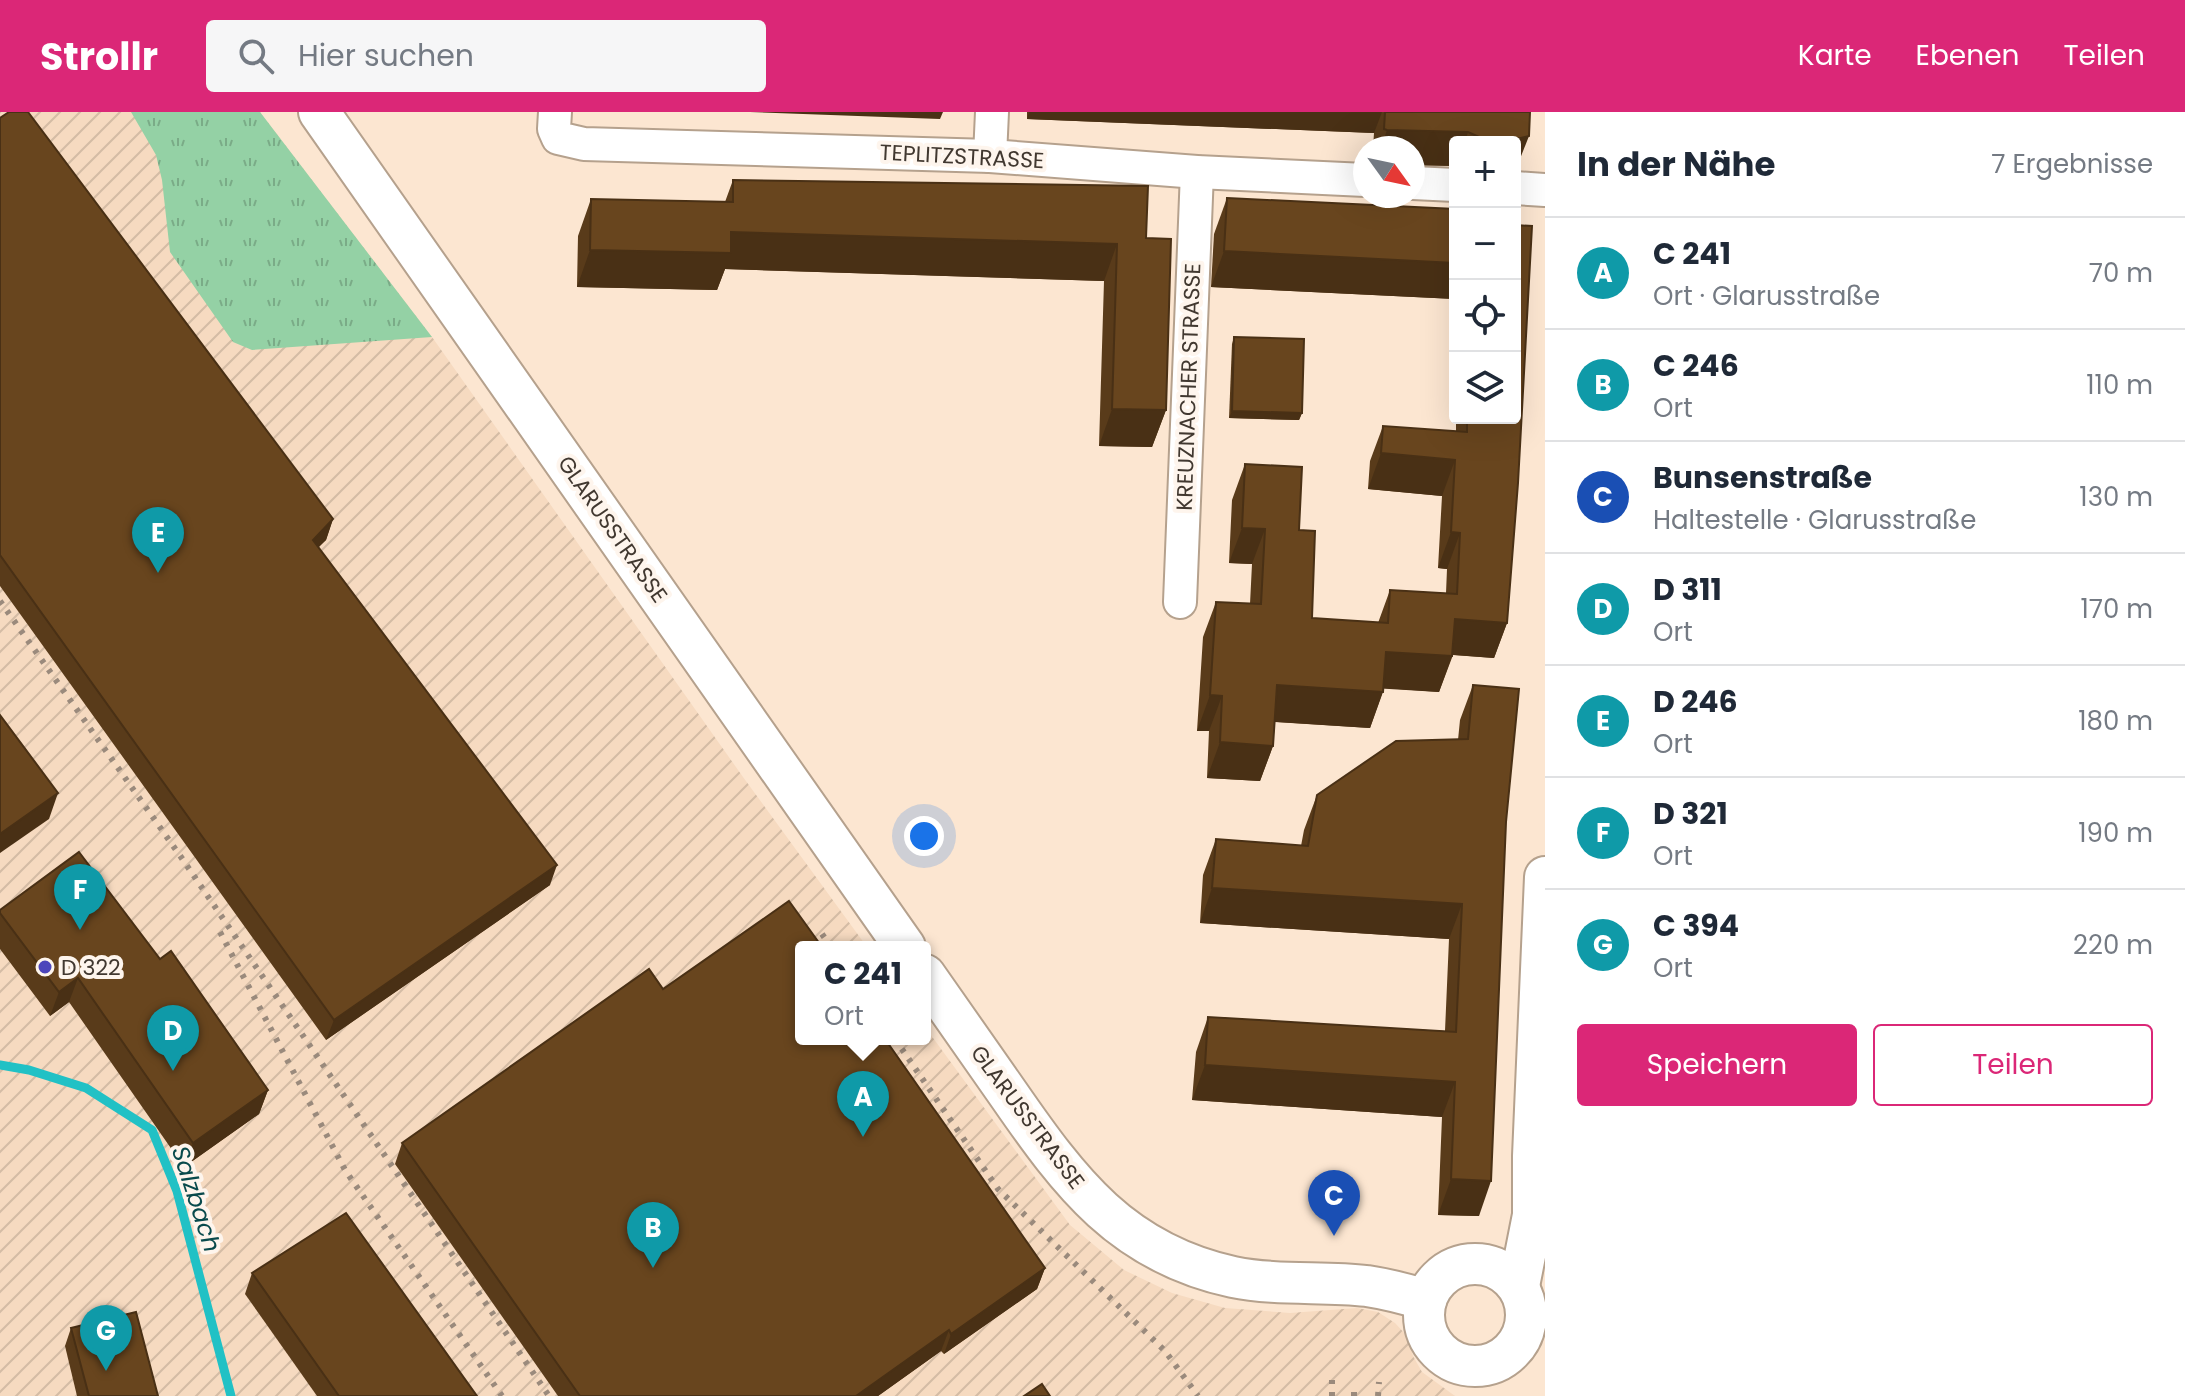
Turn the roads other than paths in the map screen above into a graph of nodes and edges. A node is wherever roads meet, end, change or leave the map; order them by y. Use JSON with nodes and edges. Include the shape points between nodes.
{"nodes":[{"id":1,"x":319,"y":112,"type":"edge"},
{"id":2,"x":992,"y":112,"type":"edge"},
{"id":3,"x":556,"y":125,"type":"edge"},
{"id":4,"x":990,"y":156,"type":"junction"},
{"id":5,"x":1197,"y":172,"type":"junction"},
{"id":6,"x":1353,"y":179,"type":"edge"},
{"id":7,"x":1425,"y":184,"type":"edge"},
{"id":8,"x":1449,"y":185,"type":"edge"},
{"id":9,"x":1521,"y":188,"type":"edge"},
{"id":10,"x":1545,"y":190,"type":"edge"},
{"id":11,"x":1180,"y":602,"type":"dead end"},
{"id":12,"x":1545,"y":877,"type":"edge"},
{"id":13,"x":901,"y":941,"type":"edge"},
{"id":14,"x":931,"y":984,"type":"edge"},
{"id":15,"x":1514,"y":1247,"type":"edge"},
{"id":16,"x":1426,"y":1300,"type":"junction"},
{"id":17,"x":1494,"y":1380,"type":"edge"}],
"edges":[{"from":1,"to":13,"type":"street","name":"GLARUSSTRASSE"},
{"from":2,"to":4,"type":"street"},
{"from":3,"to":4,"type":"street","name":"TEPLITZSTRASSE","via":[[584,144]]},
{"from":4,"to":5,"type":"street","name":"TEPLITZSTRASSE"},
{"from":5,"to":6,"type":"street","name":"TEPLITZSTRASSE"},
{"from":5,"to":11,"type":"street","name":"KREUZNACHER STRASSE"},
{"from":7,"to":8,"type":"street"},
{"from":9,"to":10,"type":"street"},
{"from":12,"to":15,"type":"street","via":[[1533,1215]]},
{"from":14,"to":16,"type":"street","name":"GLARUSSTRASSE","via":[[1045,1146],[1104,1213],[1140,1240],[1181,1261],[1235,1277],[1366,1286]]},
{"from":15,"to":16,"type":"street","via":[[1446,1273]]},
{"from":15,"to":17,"type":"street","via":[[1526,1325]]},
{"from":16,"to":17,"type":"street","via":[[1425,1325],[1435,1347]]}]}
